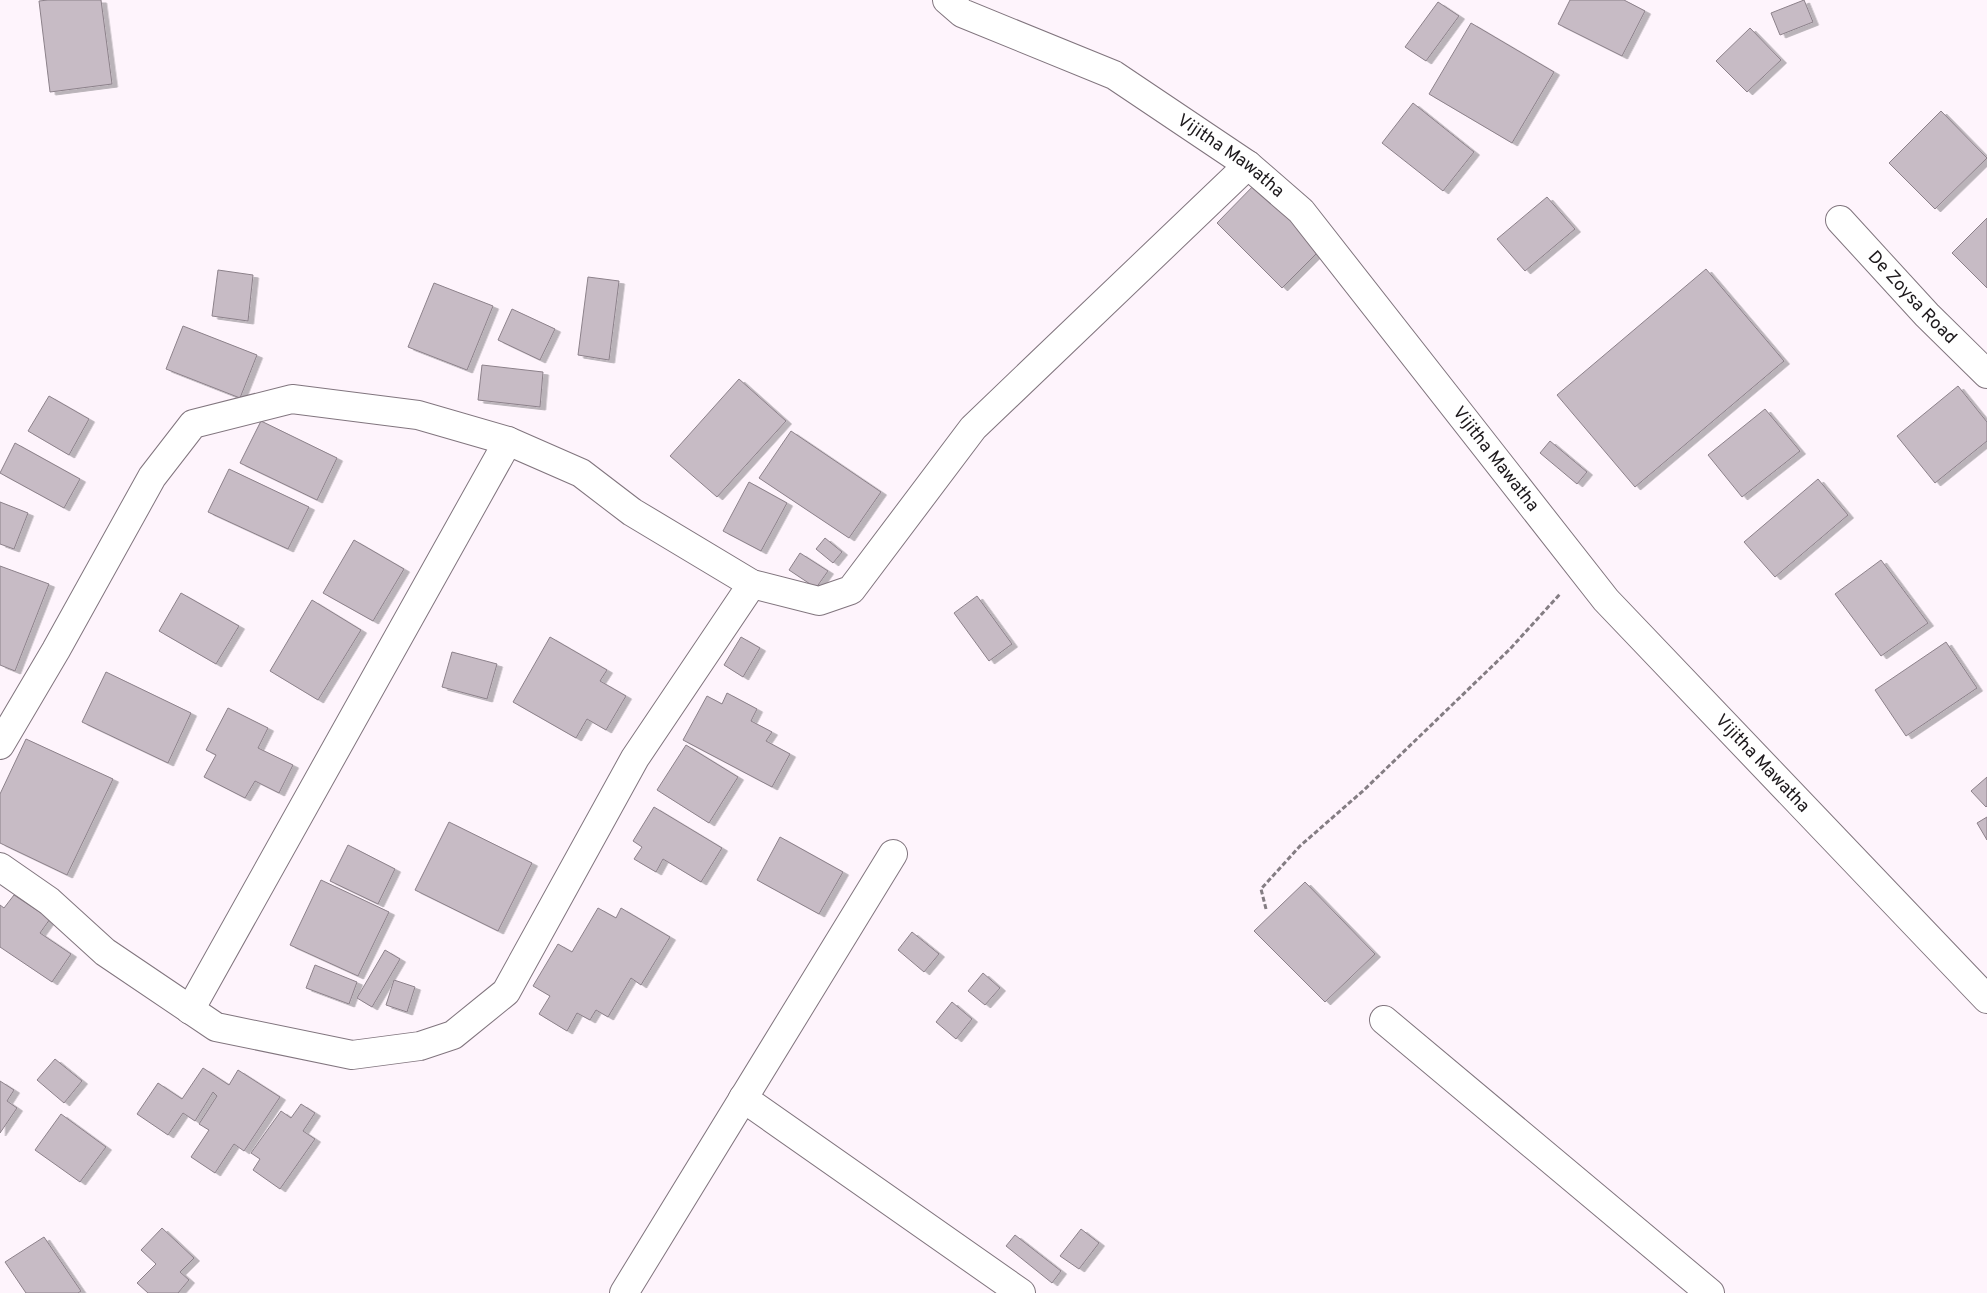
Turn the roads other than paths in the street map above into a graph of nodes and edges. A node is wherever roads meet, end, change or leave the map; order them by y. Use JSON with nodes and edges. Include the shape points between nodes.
{"nodes":[{"id":1,"x":947,"y":0,"type":"edge"},
{"id":2,"x":1248,"y":166,"type":"junction"},
{"id":3,"x":1840,"y":220,"type":"dead end"},
{"id":4,"x":1987,"y":374,"type":"edge"},
{"id":5,"x":508,"y":441,"type":"junction"},
{"id":6,"x":752,"y":584,"type":"junction"},
{"id":7,"x":0,"y":745,"type":"edge"},
{"id":8,"x":893,"y":854,"type":"dead end"},
{"id":9,"x":0,"y":867,"type":"edge"},
{"id":10,"x":1987,"y":999,"type":"edge"},
{"id":11,"x":190,"y":1010,"type":"junction"},
{"id":12,"x":1384,"y":1020,"type":"dead end"},
{"id":13,"x":744,"y":1098,"type":"junction"},
{"id":14,"x":624,"y":1293,"type":"edge"},
{"id":15,"x":1021,"y":1293,"type":"edge"},
{"id":16,"x":1710,"y":1293,"type":"edge"}],
"edges":[{"from":1,"to":2,"type":"street","name":"Vijitha Mawatha","via":[[962,12],[1114,75]]},
{"from":2,"to":6,"type":"street","via":[[973,428],[851,590],[819,601]]},
{"from":2,"to":10,"type":"street","name":"Vijitha Mawatha","via":[[1301,211],[1606,600]]},
{"from":3,"to":4,"type":"street","name":"De Zoysa Road"},
{"from":5,"to":6,"type":"street","via":[[581,473],[632,512]]},
{"from":5,"to":7,"type":"street","via":[[418,415],[292,399],[193,424],[152,477]]},
{"from":5,"to":11,"type":"street"},
{"from":6,"to":11,"type":"street","via":[[635,758],[506,992],[453,1035],[420,1046],[352,1054],[216,1028]]},
{"from":8,"to":13,"type":"street"},
{"from":9,"to":11,"type":"street","via":[[49,901],[105,952]]},
{"from":12,"to":16,"type":"street"},
{"from":13,"to":14,"type":"street"},
{"from":13,"to":15,"type":"street"}]}
